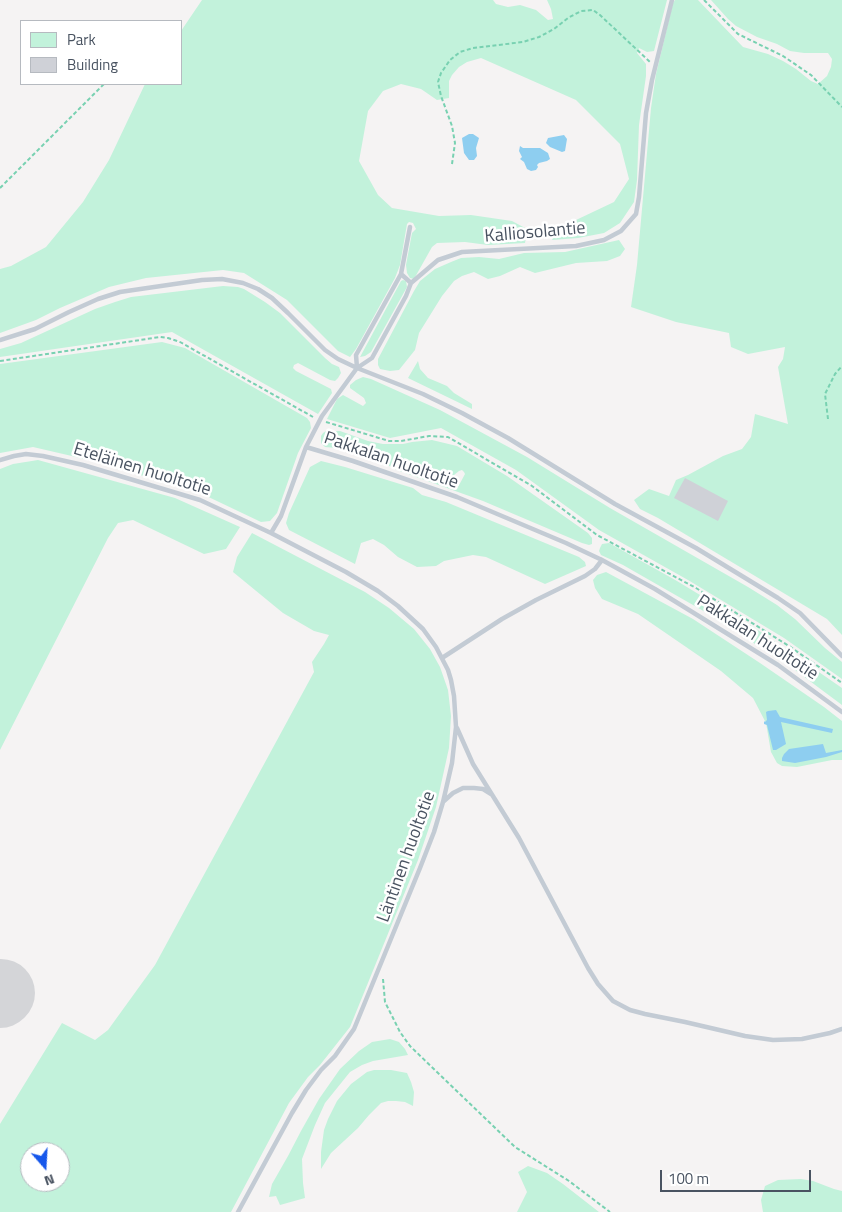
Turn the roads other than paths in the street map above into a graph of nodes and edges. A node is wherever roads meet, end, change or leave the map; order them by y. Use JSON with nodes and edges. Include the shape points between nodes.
{"nodes":[{"id":1,"x":672,"y":0,"type":"edge"},
{"id":2,"x":410,"y":227,"type":"dead end"},
{"id":3,"x":401,"y":274,"type":"junction"},
{"id":4,"x":412,"y":283,"type":"junction"},
{"id":5,"x":0,"y":340,"type":"edge"},
{"id":6,"x":357,"y":368,"type":"junction"},
{"id":7,"x":306,"y":446,"type":"junction"},
{"id":8,"x":0,"y":460,"type":"edge"},
{"id":9,"x":271,"y":533,"type":"junction"},
{"id":10,"x":602,"y":560,"type":"junction"},
{"id":11,"x":842,"y":656,"type":"edge"},
{"id":12,"x":442,"y":658,"type":"junction"},
{"id":13,"x":842,"y":712,"type":"edge"},
{"id":14,"x":456,"y":727,"type":"junction"},
{"id":15,"x":493,"y":795,"type":"junction"},
{"id":16,"x":443,"y":802,"type":"junction"},
{"id":17,"x":842,"y":1029,"type":"edge"},
{"id":18,"x":238,"y":1212,"type":"edge"}],
"edges":[{"from":1,"to":4,"type":"lane","name":"Kalliosolantie","via":[[646,113],[636,214],[621,231],[604,240],[576,246],[462,252],[438,260]]},
{"from":2,"to":3,"type":"lane"},
{"from":3,"to":4,"type":"lane"},
{"from":3,"to":6,"type":"lane","via":[[356,355]]},
{"from":4,"to":6,"type":"lane","name":"Kalliosolantie","via":[[372,358]]},
{"from":5,"to":6,"type":"lane","via":[[35,329],[120,292],[222,279],[243,283],[272,298],[325,350]]},
{"from":6,"to":7,"type":"lane","name":"Pakkalan huoltotie"},
{"from":6,"to":11,"type":"lane","via":[[462,413],[696,548],[800,614]]},
{"from":7,"to":9,"type":"lane","via":[[281,516]]},
{"from":7,"to":10,"type":"lane","name":"Pakkalan huoltotie","via":[[457,498]]},
{"from":8,"to":9,"type":"lane","name":"Eteläinen huoltotie","via":[[26,454],[83,464],[200,500]]},
{"from":9,"to":12,"type":"lane","name":"Läntinen huoltotie","via":[[378,591],[423,629]]},
{"from":10,"to":12,"type":"lane","via":[[584,576],[502,619]]},
{"from":10,"to":13,"type":"lane","name":"Pakkalan huoltotie","via":[[778,665]]},
{"from":12,"to":14,"type":"lane","name":"Läntinen huoltotie","via":[[451,680]]},
{"from":14,"to":15,"type":"lane","via":[[472,764]]},
{"from":14,"to":16,"type":"lane","name":"Läntinen huoltotie"},
{"from":15,"to":16,"type":"lane","via":[[483,789],[463,788]]},
{"from":15,"to":17,"type":"lane","via":[[588,968],[613,1001],[645,1014],[773,1040],[802,1039]]},
{"from":16,"to":18,"type":"lane","name":"Läntinen huoltotie","via":[[434,832],[354,1029],[306,1090]]}]}
